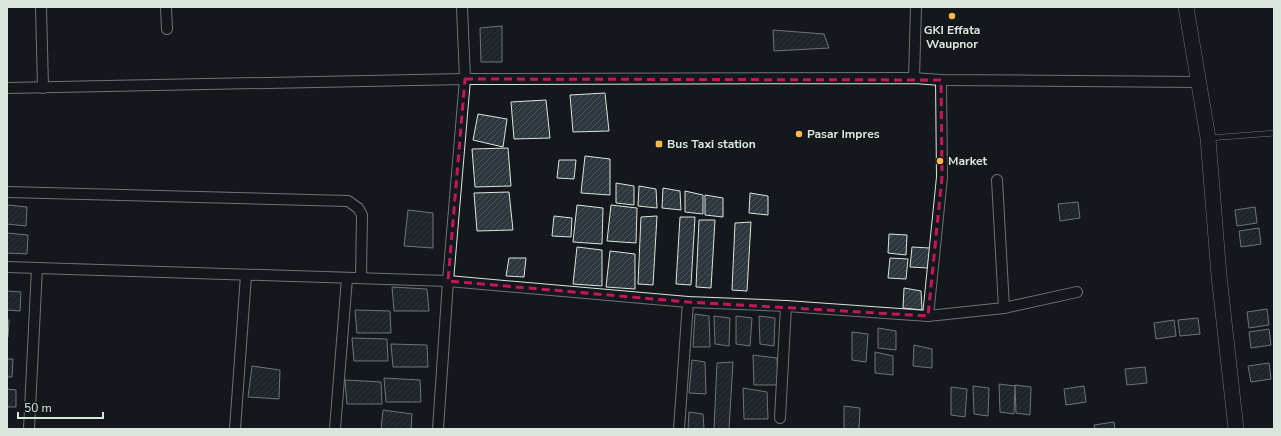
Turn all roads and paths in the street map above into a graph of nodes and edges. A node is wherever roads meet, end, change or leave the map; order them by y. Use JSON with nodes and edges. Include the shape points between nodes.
{"nodes":[{"id":1,"x":41,"y":7,"type":"edge"},
{"id":2,"x":166,"y":7,"type":"edge"},
{"id":3,"x":462,"y":7,"type":"edge"},
{"id":4,"x":916,"y":7,"type":"edge"},
{"id":5,"x":1186,"y":7,"type":"edge"},
{"id":6,"x":167,"y":29,"type":"dead end"},
{"id":7,"x":914,"y":78,"type":"junction"},
{"id":8,"x":465,"y":79,"type":"junction"},
{"id":9,"x":941,"y":80,"type":"junction"},
{"id":10,"x":1199,"y":82,"type":"junction"},
{"id":11,"x":7,"y":88,"type":"edge"},
{"id":12,"x":43,"y":88,"type":"junction"},
{"id":13,"x":1274,"y":133,"type":"edge"},
{"id":14,"x":1208,"y":138,"type":"junction"},
{"id":15,"x":997,"y":180,"type":"dead end"},
{"id":16,"x":7,"y":192,"type":"edge"},
{"id":17,"x":7,"y":267,"type":"edge"},
{"id":18,"x":37,"y":268,"type":"junction"},
{"id":19,"x":246,"y":275,"type":"junction"},
{"id":20,"x":347,"y":278,"type":"junction"},
{"id":21,"x":361,"y":278,"type":"junction"},
{"id":22,"x":448,"y":281,"type":"junction"},
{"id":23,"x":1077,"y":292,"type":"dead end"},
{"id":24,"x":688,"y":302,"type":"junction"},
{"id":25,"x":786,"y":306,"type":"junction"},
{"id":26,"x":1004,"y":308,"type":"junction"},
{"id":27,"x":928,"y":316,"type":"junction"},
{"id":28,"x":780,"y":418,"type":"dead end"},
{"id":29,"x":29,"y":429,"type":"edge"},
{"id":30,"x":235,"y":429,"type":"edge"},
{"id":31,"x":335,"y":429,"type":"edge"},
{"id":32,"x":438,"y":429,"type":"edge"},
{"id":33,"x":679,"y":429,"type":"edge"},
{"id":34,"x":1236,"y":429,"type":"edge"}],
"edges":[{"from":1,"to":12,"type":"street"},
{"from":2,"to":6,"type":"street"},
{"from":3,"to":8,"type":"street"},
{"from":4,"to":7,"type":"street"},
{"from":5,"to":10,"type":"main road"},
{"from":7,"to":8,"type":"street"},
{"from":7,"to":9,"type":"street"},
{"from":8,"to":12,"type":"street"},
{"from":8,"to":22,"type":"street"},
{"from":9,"to":10,"type":"street"},
{"from":9,"to":27,"type":"street","via":[[942,177]]},
{"from":10,"to":14,"type":"main road"},
{"from":11,"to":12,"type":"street"},
{"from":13,"to":14,"type":"lane"},
{"from":14,"to":34,"type":"main road","via":[[1219,276]]},
{"from":15,"to":26,"type":"street"},
{"from":16,"to":21,"type":"street","via":[[348,201],[358,208],[362,215]]},
{"from":17,"to":18,"type":"street"},
{"from":18,"to":19,"type":"street"},
{"from":18,"to":29,"type":"street"},
{"from":19,"to":20,"type":"street"},
{"from":19,"to":30,"type":"street"},
{"from":20,"to":21,"type":"street"},
{"from":20,"to":31,"type":"street"},
{"from":21,"to":22,"type":"street"},
{"from":22,"to":24,"type":"street"},
{"from":22,"to":32,"type":"street"},
{"from":23,"to":26,"type":"street"},
{"from":24,"to":25,"type":"street"},
{"from":24,"to":33,"type":"street"},
{"from":25,"to":27,"type":"street"},
{"from":25,"to":28,"type":"street"},
{"from":26,"to":27,"type":"street"}]}
